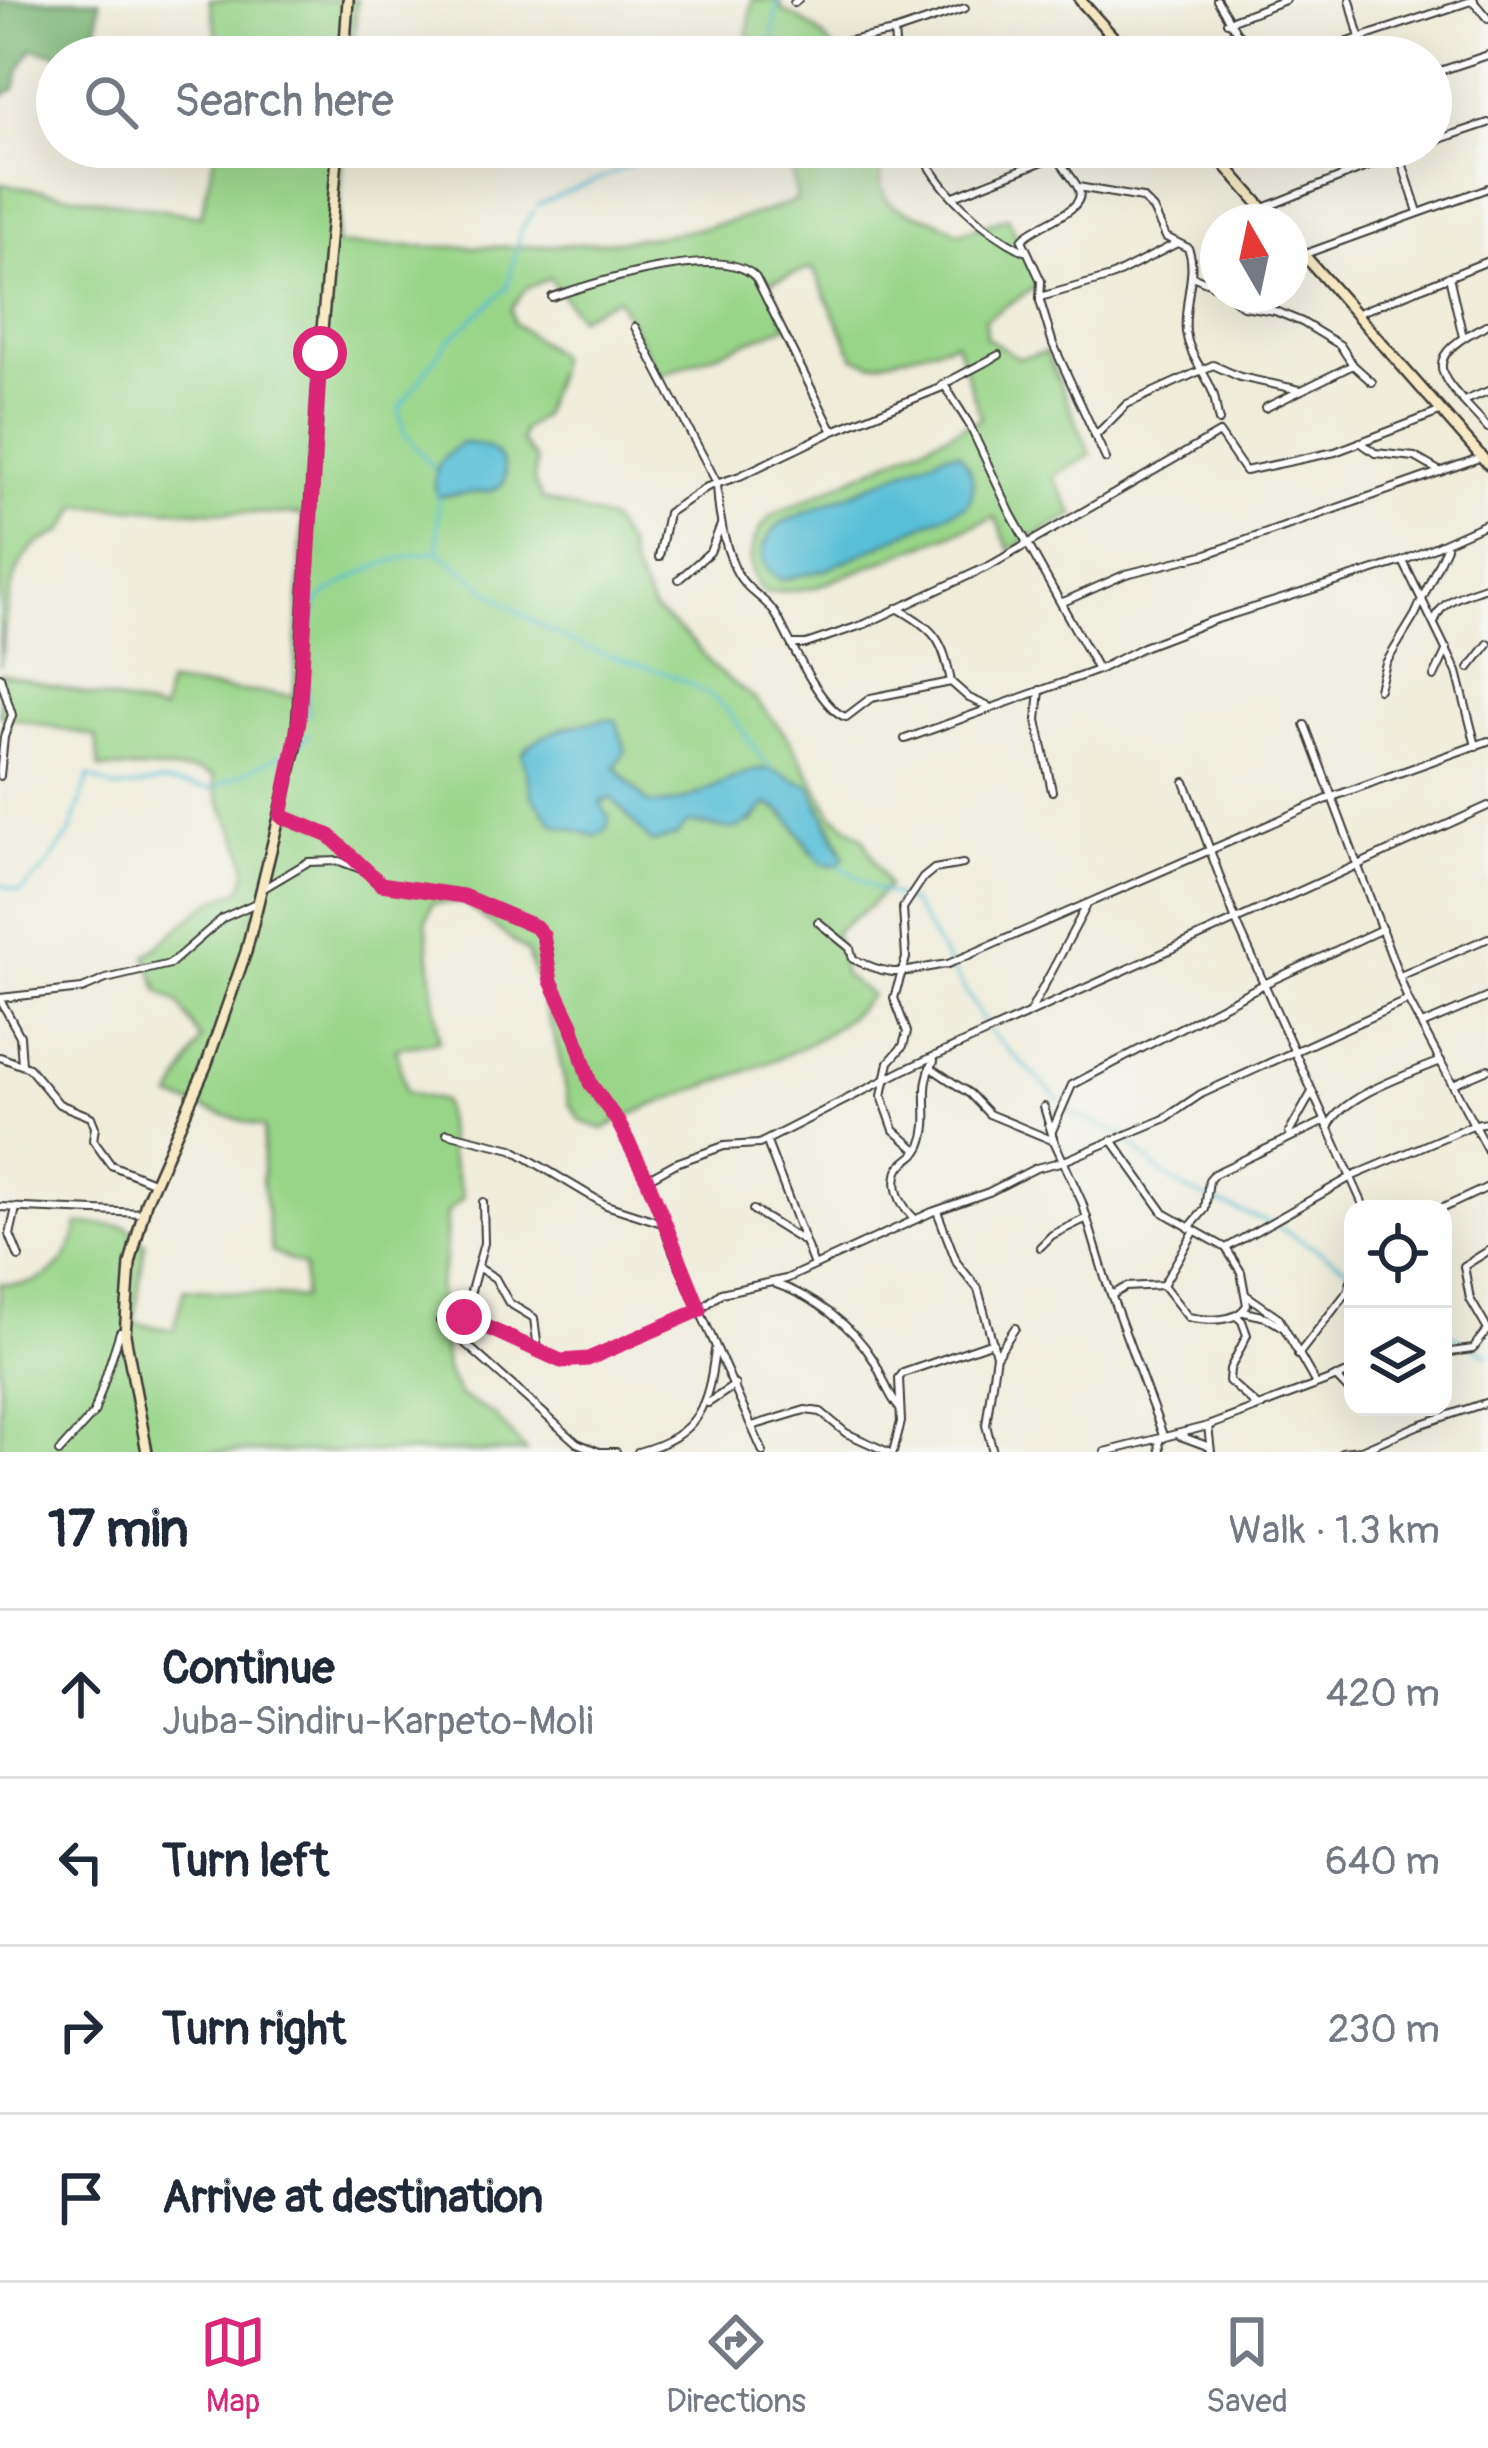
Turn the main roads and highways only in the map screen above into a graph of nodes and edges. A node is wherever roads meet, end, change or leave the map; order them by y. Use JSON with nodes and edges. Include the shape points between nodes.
{"nodes":[{"id":1,"x":348,"y":0,"type":"edge"},
{"id":2,"x":1080,"y":0,"type":"edge"},
{"id":3,"x":345,"y":36,"type":"edge"},
{"id":4,"x":1112,"y":36,"type":"edge"},
{"id":5,"x":336,"y":168,"type":"edge"},
{"id":6,"x":1227,"y":168,"type":"edge"},
{"id":7,"x":1259,"y":204,"type":"edge"},
{"id":8,"x":1308,"y":260,"type":"edge"},
{"id":9,"x":1485,"y":460,"type":"edge"},
{"id":10,"x":147,"y":1452,"type":"edge"}],
"edges":[{"from":1,"to":3,"type":"main road"},
{"from":2,"to":4,"type":"main road"},
{"from":5,"to":10,"type":"main road","via":[[299,721],[246,952],[130,1264],[125,1335]]},
{"from":6,"to":7,"type":"main road"},
{"from":8,"to":9,"type":"main road"}]}
